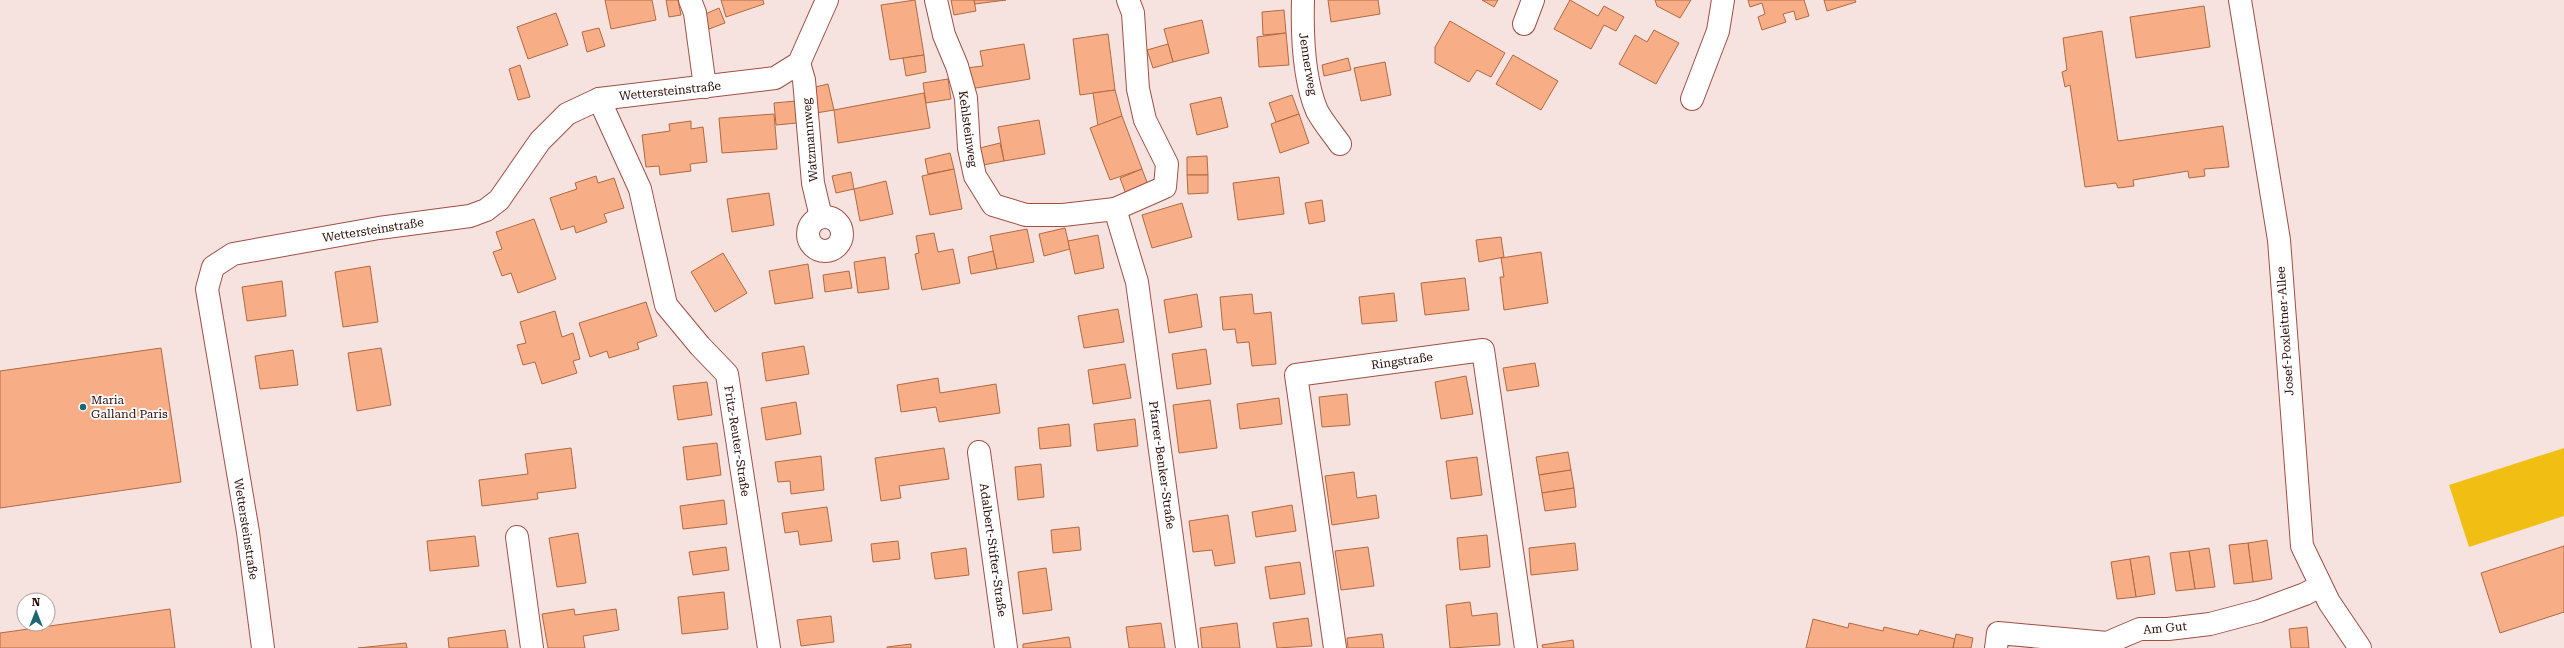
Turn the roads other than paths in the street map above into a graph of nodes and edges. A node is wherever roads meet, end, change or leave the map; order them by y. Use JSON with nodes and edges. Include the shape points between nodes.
{"nodes":[{"id":1,"x":690,"y":0,"type":"edge"},
{"id":2,"x":827,"y":0,"type":"edge"},
{"id":3,"x":936,"y":0,"type":"edge"},
{"id":4,"x":1128,"y":0,"type":"edge"},
{"id":5,"x":1303,"y":0,"type":"edge"},
{"id":6,"x":1533,"y":0,"type":"edge"},
{"id":7,"x":1723,"y":0,"type":"edge"},
{"id":8,"x":2240,"y":0,"type":"edge"},
{"id":9,"x":1524,"y":24,"type":"dead end"},
{"id":10,"x":799,"y":63,"type":"junction"},
{"id":11,"x":705,"y":87,"type":"junction"},
{"id":12,"x":599,"y":98,"type":"junction"},
{"id":13,"x":1692,"y":99,"type":"dead end"},
{"id":14,"x":1340,"y":144,"type":"dead end"},
{"id":15,"x":1115,"y":210,"type":"junction"},
{"id":16,"x":821,"y":217,"type":"dead end"},
{"id":17,"x":979,"y":452,"type":"dead end"},
{"id":18,"x":517,"y":537,"type":"dead end"},
{"id":19,"x":2320,"y":586,"type":"junction"},
{"id":20,"x":263,"y":648,"type":"edge"},
{"id":21,"x":532,"y":648,"type":"edge"},
{"id":22,"x":769,"y":648,"type":"edge"},
{"id":23,"x":1006,"y":648,"type":"edge"},
{"id":24,"x":1187,"y":648,"type":"edge"},
{"id":25,"x":1335,"y":648,"type":"edge"},
{"id":26,"x":1526,"y":648,"type":"edge"},
{"id":27,"x":1996,"y":648,"type":"edge"},
{"id":28,"x":2360,"y":648,"type":"edge"}],
"edges":[{"from":1,"to":11,"type":"street","via":[[695,13]]},
{"from":2,"to":10,"type":"street"},
{"from":3,"to":15,"type":"street","name":"Kehlsteinweg","via":[[944,35],[957,66],[966,98],[969,148],[975,176],[993,205],[1026,215],[1063,215]]},
{"from":4,"to":15,"type":"street","name":"Kehlsteinweg","via":[[1133,13],[1138,89],[1145,120],[1167,164],[1165,187]]},
{"from":5,"to":14,"type":"street","name":"Jennerweg","via":[[1302,26],[1309,83],[1318,111]]},
{"from":6,"to":9,"type":"street"},
{"from":7,"to":13,"type":"street","via":[[1718,30]]},
{"from":8,"to":19,"type":"street","name":"Josef-Poxleitner-Allee","via":[[2279,240],[2299,527],[2302,546]]},
{"from":10,"to":11,"type":"street","name":"Wettersteinstraße","via":[[775,78]]},
{"from":10,"to":16,"type":"street","name":"Watzmannweg","via":[[804,80],[813,183]]},
{"from":11,"to":12,"type":"street","name":"Wettersteinstraße"},
{"from":12,"to":20,"type":"street","name":"Wettersteinstraße","via":[[567,114],[540,142],[498,200],[486,210],[470,216],[379,228],[233,254],[213,267],[207,289],[248,532]]},
{"from":12,"to":22,"type":"street","name":"Fritz-Reuter-Straße","via":[[640,189],[666,305],[727,374]]},
{"from":15,"to":24,"type":"street","name":"Pfarrer-Benker-Straße","via":[[1137,282]]},
{"from":17,"to":23,"type":"street","name":"Adalbert-Stifter-Straße"},
{"from":18,"to":21,"type":"street"},
{"from":19,"to":27,"type":"street","name":"Am Gut","via":[[2259,611],[2210,624],[2140,629],[2107,643],[1998,633]]},
{"from":19,"to":28,"type":"street","name":"Josef-Poxleitner-Allee"},
{"from":25,"to":26,"type":"street","name":"Ringstraße","via":[[1296,375],[1483,350]]}]}
